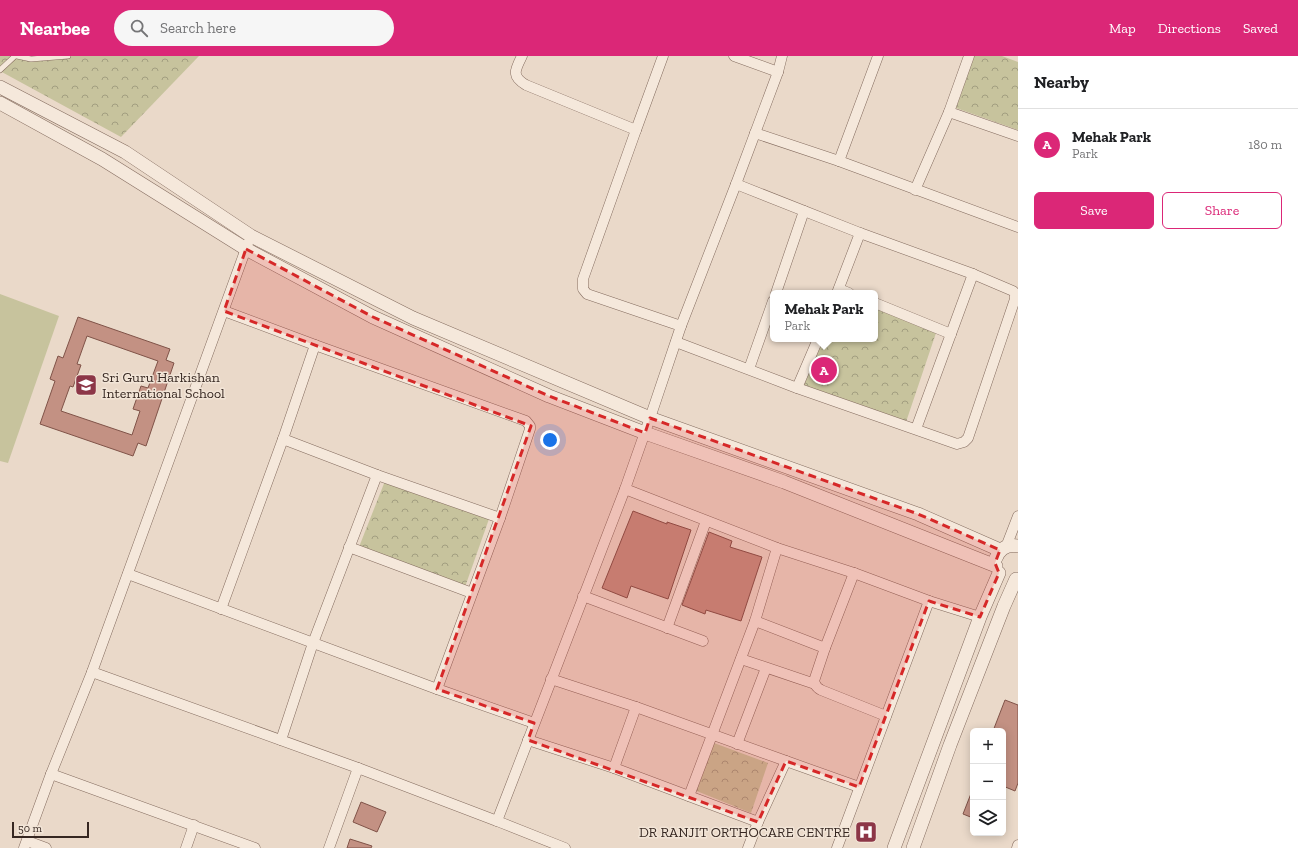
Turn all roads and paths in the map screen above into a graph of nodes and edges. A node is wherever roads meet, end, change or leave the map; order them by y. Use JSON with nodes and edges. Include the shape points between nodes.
{"nodes":[{"id":1,"x":16,"y":56,"type":"edge"},
{"id":2,"x":68,"y":56,"type":"edge"},
{"id":3,"x":522,"y":56,"type":"edge"},
{"id":4,"x":663,"y":56,"type":"edge"},
{"id":5,"x":734,"y":56,"type":"edge"},
{"id":6,"x":782,"y":56,"type":"edge"},
{"id":7,"x":878,"y":56,"type":"edge"},
{"id":8,"x":969,"y":56,"type":"edge"},
{"id":9,"x":0,"y":70,"type":"edge"},
{"id":10,"x":778,"y":72,"type":"junction"},
{"id":11,"x":0,"y":87,"type":"edge"},
{"id":12,"x":0,"y":103,"type":"edge"},
{"id":13,"x":949,"y":112,"type":"junction"},
{"id":14,"x":636,"y":130,"type":"junction"},
{"id":15,"x":755,"y":133,"type":"junction"},
{"id":16,"x":1018,"y":136,"type":"edge"},
{"id":17,"x":839,"y":161,"type":"junction"},
{"id":18,"x":736,"y":184,"type":"junction"},
{"id":19,"x":915,"y":190,"type":"junction"},
{"id":20,"x":804,"y":211,"type":"junction"},
{"id":21,"x":1018,"y":227,"type":"edge"},
{"id":22,"x":860,"y":233,"type":"junction"},
{"id":23,"x":251,"y":236,"type":"junction"},
{"id":24,"x":246,"y":248,"type":"junction"},
{"id":25,"x":973,"y":274,"type":"junction"},
{"id":26,"x":777,"y":290,"type":"edge"},
{"id":27,"x":838,"y":290,"type":"edge"},
{"id":28,"x":878,"y":304,"type":"edge"},
{"id":29,"x":770,"y":310,"type":"edge"},
{"id":30,"x":224,"y":311,"type":"junction"},
{"id":31,"x":681,"y":326,"type":"junction"},
{"id":32,"x":951,"y":334,"type":"junction"},
{"id":33,"x":676,"y":342,"type":"junction"},
{"id":34,"x":817,"y":342,"type":"edge"},
{"id":35,"x":315,"y":345,"type":"junction"},
{"id":36,"x":749,"y":369,"type":"junction"},
{"id":37,"x":797,"y":388,"type":"junction"},
{"id":38,"x":650,"y":418,"type":"junction"},
{"id":39,"x":916,"y":429,"type":"junction"},
{"id":40,"x":645,"y":433,"type":"junction"},
{"id":41,"x":283,"y":439,"type":"junction"},
{"id":42,"x":377,"y":475,"type":"junction"},
{"id":43,"x":624,"y":489,"type":"junction"},
{"id":44,"x":1018,"y":516,"type":"edge"},
{"id":45,"x":500,"y":518,"type":"junction"},
{"id":46,"x":706,"y":521,"type":"junction"},
{"id":47,"x":349,"y":547,"type":"junction"},
{"id":48,"x":777,"y":548,"type":"junction"},
{"id":49,"x":1008,"y":548,"type":"edge"},
{"id":50,"x":997,"y":569,"type":"junction"},
{"id":51,"x":854,"y":573,"type":"junction"},
{"id":52,"x":128,"y":574,"type":"junction"},
{"id":53,"x":1017,"y":579,"type":"edge"},
{"id":54,"x":472,"y":593,"type":"junction"},
{"id":55,"x":582,"y":596,"type":"junction"},
{"id":56,"x":929,"y":601,"type":"junction"},
{"id":57,"x":221,"y":609,"type":"junction"},
{"id":58,"x":980,"y":617,"type":"junction"},
{"id":59,"x":755,"y":621,"type":"junction"},
{"id":60,"x":667,"y":628,"type":"junction"},
{"id":61,"x":703,"y":641,"type":"dead end"},
{"id":62,"x":313,"y":643,"type":"junction"},
{"id":63,"x":825,"y":648,"type":"junction"},
{"id":64,"x":741,"y":659,"type":"junction"},
{"id":65,"x":766,"y":668,"type":"junction"},
{"id":66,"x":92,"y":672,"type":"junction"},
{"id":67,"x":551,"y":679,"type":"junction"},
{"id":68,"x":815,"y":684,"type":"junction"},
{"id":69,"x":437,"y":689,"type":"junction"},
{"id":70,"x":636,"y":707,"type":"junction"},
{"id":71,"x":886,"y":716,"type":"junction"},
{"id":72,"x":534,"y":723,"type":"junction"},
{"id":73,"x":712,"y":735,"type":"junction"},
{"id":74,"x":281,"y":740,"type":"junction"},
{"id":75,"x":528,"y":740,"type":"junction"},
{"id":76,"x":737,"y":744,"type":"junction"},
{"id":77,"x":786,"y":761,"type":"junction"},
{"id":78,"x":358,"y":768,"type":"junction"},
{"id":79,"x":614,"y":768,"type":"junction"},
{"id":80,"x":51,"y":774,"type":"junction"},
{"id":81,"x":859,"y":787,"type":"junction"},
{"id":82,"x":689,"y":796,"type":"junction"},
{"id":83,"x":497,"y":821,"type":"junction"},
{"id":84,"x":758,"y":822,"type":"junction"},
{"id":85,"x":194,"y":825,"type":"junction"},
{"id":86,"x":26,"y":844,"type":"edge"},
{"id":87,"x":46,"y":848,"type":"edge"},
{"id":88,"x":186,"y":848,"type":"edge"},
{"id":89,"x":255,"y":848,"type":"edge"},
{"id":90,"x":329,"y":848,"type":"edge"},
{"id":91,"x":565,"y":848,"type":"edge"},
{"id":92,"x":748,"y":848,"type":"edge"},
{"id":93,"x":837,"y":848,"type":"edge"},
{"id":94,"x":894,"y":848,"type":"edge"},
{"id":95,"x":913,"y":848,"type":"edge"}],
"edges":[{"from":1,"to":2,"type":"lane","via":[[31,59]]},
{"from":1,"to":9,"type":"lane"},
{"from":3,"to":14,"type":"street","via":[[516,70],[516,77],[520,82]]},
{"from":4,"to":14,"type":"street"},
{"from":5,"to":10,"type":"street"},
{"from":6,"to":10,"type":"street"},
{"from":7,"to":17,"type":"street"},
{"from":8,"to":13,"type":"street"},
{"from":10,"to":15,"type":"street"},
{"from":11,"to":23,"type":"street","via":[[125,152]]},
{"from":12,"to":24,"type":"street","via":[[102,159]]},
{"from":13,"to":16,"type":"street"},
{"from":13,"to":19,"type":"street"},
{"from":14,"to":31,"type":"street","via":[[583,280],[583,289],[587,294]]},
{"from":15,"to":17,"type":"street"},
{"from":15,"to":18,"type":"street"},
{"from":17,"to":19,"type":"street"},
{"from":18,"to":20,"type":"street"},
{"from":18,"to":31,"type":"street"},
{"from":19,"to":21,"type":"street"},
{"from":20,"to":22,"type":"street"},
{"from":20,"to":26,"type":"street"},
{"from":22,"to":25,"type":"street"},
{"from":22,"to":27,"type":"street"},
{"from":23,"to":24,"type":"street"},
{"from":23,"to":38,"type":"street","via":[[412,318]]},
{"from":24,"to":30,"type":"street"},
{"from":24,"to":40,"type":"street","via":[[373,318],[549,396]]},
{"from":25,"to":32,"type":"street"},
{"from":25,"to":39,"type":"street","via":[[1013,290],[1015,295],[968,438],[962,444],[957,444]]},
{"from":28,"to":32,"type":"street"},
{"from":29,"to":36,"type":"street"},
{"from":30,"to":35,"type":"street"},
{"from":30,"to":52,"type":"street"},
{"from":31,"to":33,"type":"street"},
{"from":32,"to":39,"type":"street"},
{"from":33,"to":36,"type":"street"},
{"from":33,"to":38,"type":"street"},
{"from":34,"to":37,"type":"street"},
{"from":35,"to":41,"type":"street"},
{"from":35,"to":45,"type":"street","via":[[526,421],[530,429]]},
{"from":36,"to":37,"type":"street"},
{"from":37,"to":39,"type":"street"},
{"from":38,"to":40,"type":"street"},
{"from":38,"to":49,"type":"street"},
{"from":40,"to":43,"type":"street"},
{"from":40,"to":50,"type":"street","via":[[784,482]]},
{"from":41,"to":42,"type":"street"},
{"from":41,"to":57,"type":"street"},
{"from":42,"to":45,"type":"street"},
{"from":42,"to":47,"type":"street"},
{"from":43,"to":46,"type":"street"},
{"from":43,"to":55,"type":"street"},
{"from":44,"to":49,"type":"street"},
{"from":45,"to":54,"type":"street"},
{"from":46,"to":48,"type":"street"},
{"from":46,"to":60,"type":"street"},
{"from":47,"to":54,"type":"street"},
{"from":47,"to":62,"type":"street"},
{"from":48,"to":51,"type":"street"},
{"from":48,"to":59,"type":"street"},
{"from":49,"to":50,"type":"street","via":[[996,556]]},
{"from":50,"to":53,"type":"street","via":[[1006,579]]},
{"from":50,"to":58,"type":"street"},
{"from":51,"to":56,"type":"street"},
{"from":51,"to":63,"type":"street"},
{"from":52,"to":57,"type":"street"},
{"from":52,"to":66,"type":"street"},
{"from":53,"to":95,"type":"street","via":[[1004,606]]},
{"from":54,"to":69,"type":"street"},
{"from":55,"to":60,"type":"street"},
{"from":55,"to":67,"type":"street"},
{"from":56,"to":58,"type":"street"},
{"from":56,"to":71,"type":"street"},
{"from":57,"to":62,"type":"street"},
{"from":58,"to":94,"type":"street"},
{"from":59,"to":63,"type":"street"},
{"from":59,"to":64,"type":"street"},
{"from":60,"to":61,"type":"street"},
{"from":62,"to":69,"type":"street"},
{"from":62,"to":74,"type":"street"},
{"from":63,"to":68,"type":"street"},
{"from":64,"to":65,"type":"street"},
{"from":64,"to":73,"type":"street"},
{"from":65,"to":68,"type":"street"},
{"from":65,"to":76,"type":"street"},
{"from":66,"to":74,"type":"street"},
{"from":66,"to":80,"type":"street"},
{"from":67,"to":70,"type":"street"},
{"from":67,"to":72,"type":"street"},
{"from":68,"to":71,"type":"street","via":[[821,690]]},
{"from":69,"to":72,"type":"street"},
{"from":70,"to":73,"type":"street"},
{"from":70,"to":79,"type":"street"},
{"from":71,"to":81,"type":"street"},
{"from":72,"to":75,"type":"street"},
{"from":73,"to":76,"type":"street"},
{"from":73,"to":82,"type":"street"},
{"from":74,"to":78,"type":"street"},
{"from":75,"to":79,"type":"street"},
{"from":75,"to":83,"type":"street"},
{"from":76,"to":77,"type":"street"},
{"from":77,"to":81,"type":"street"},
{"from":77,"to":84,"type":"street"},
{"from":78,"to":83,"type":"street"},
{"from":78,"to":90,"type":"street"},
{"from":79,"to":82,"type":"street"},
{"from":80,"to":85,"type":"street"},
{"from":80,"to":86,"type":"street"},
{"from":81,"to":93,"type":"street"},
{"from":82,"to":84,"type":"street"},
{"from":83,"to":91,"type":"street"},
{"from":84,"to":92,"type":"street"},
{"from":85,"to":88,"type":"street"},
{"from":85,"to":89,"type":"street"},
{"from":86,"to":87,"type":"street"}]}
